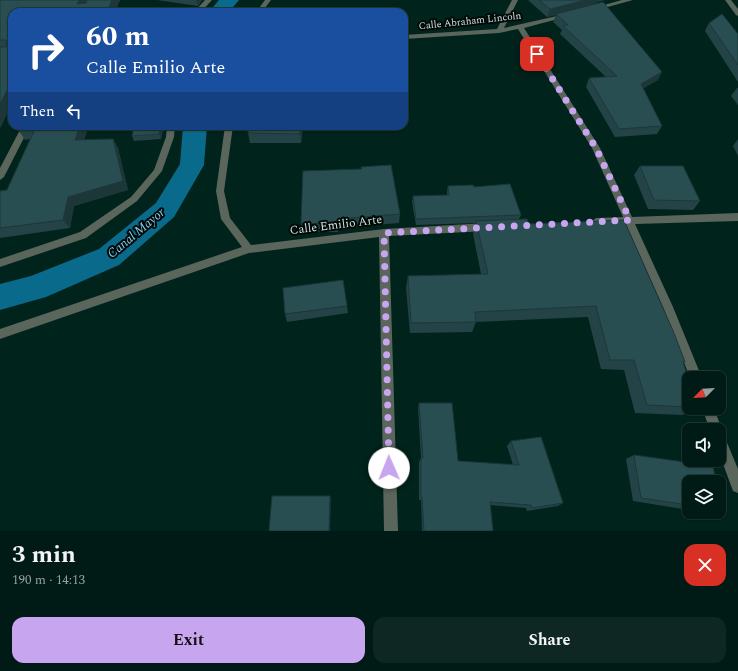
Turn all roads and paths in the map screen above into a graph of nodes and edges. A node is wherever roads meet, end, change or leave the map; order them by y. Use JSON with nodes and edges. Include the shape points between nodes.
{"nodes":[{"id":1,"x":209,"y":0,"type":"edge"},
{"id":2,"x":515,"y":0,"type":"edge"},
{"id":3,"x":630,"y":0,"type":"edge"},
{"id":4,"x":728,"y":0,"type":"edge"},
{"id":5,"x":201,"y":8,"type":"edge"},
{"id":6,"x":586,"y":11,"type":"edge"},
{"id":7,"x":738,"y":14,"type":"edge"},
{"id":8,"x":572,"y":15,"type":"edge"},
{"id":9,"x":520,"y":27,"type":"junction"},
{"id":10,"x":499,"y":30,"type":"junction"},
{"id":11,"x":408,"y":38,"type":"edge"},
{"id":12,"x":24,"y":130,"type":"edge"},
{"id":13,"x":171,"y":130,"type":"edge"},
{"id":14,"x":228,"y":130,"type":"edge"},
{"id":15,"x":0,"y":177,"type":"edge"},
{"id":16,"x":738,"y":217,"type":"edge"},
{"id":17,"x":630,"y":220,"type":"junction"},
{"id":18,"x":582,"y":222,"type":"edge"},
{"id":19,"x":495,"y":227,"type":"edge"},
{"id":20,"x":384,"y":233,"type":"junction"},
{"id":21,"x":249,"y":249,"type":"junction"},
{"id":22,"x":0,"y":264,"type":"edge"},
{"id":23,"x":0,"y":334,"type":"edge"},
{"id":24,"x":693,"y":371,"type":"edge"},
{"id":25,"x":726,"y":455,"type":"edge"},
{"id":26,"x":738,"y":486,"type":"edge"},
{"id":27,"x":391,"y":531,"type":"edge"}],
"edges":[{"from":1,"to":5,"type":"street"},
{"from":2,"to":10,"type":"street"},
{"from":3,"to":6,"type":"street"},
{"from":4,"to":7,"type":"street"},
{"from":8,"to":9,"type":"street","name":"Calle Abraham Lincoln"},
{"from":9,"to":10,"type":"street","name":"Calle Abraham Lincoln"},
{"from":9,"to":17,"type":"street","via":[[596,148]]},
{"from":10,"to":11,"type":"street","name":"Calle Abraham Lincoln"},
{"from":12,"to":15,"type":"street"},
{"from":13,"to":22,"type":"street","via":[[158,171],[134,199],[82,234]]},
{"from":14,"to":21,"type":"street","via":[[220,191],[226,219]]},
{"from":16,"to":17,"type":"street"},
{"from":17,"to":18,"type":"street"},
{"from":17,"to":24,"type":"street"},
{"from":19,"to":20,"type":"street","name":"Calle Emilio Arte"},
{"from":20,"to":21,"type":"street","name":"Calle Emilio Arte"},
{"from":20,"to":27,"type":"street"},
{"from":21,"to":23,"type":"street","name":"Calle Emilio Arte"},
{"from":25,"to":26,"type":"street"}]}
